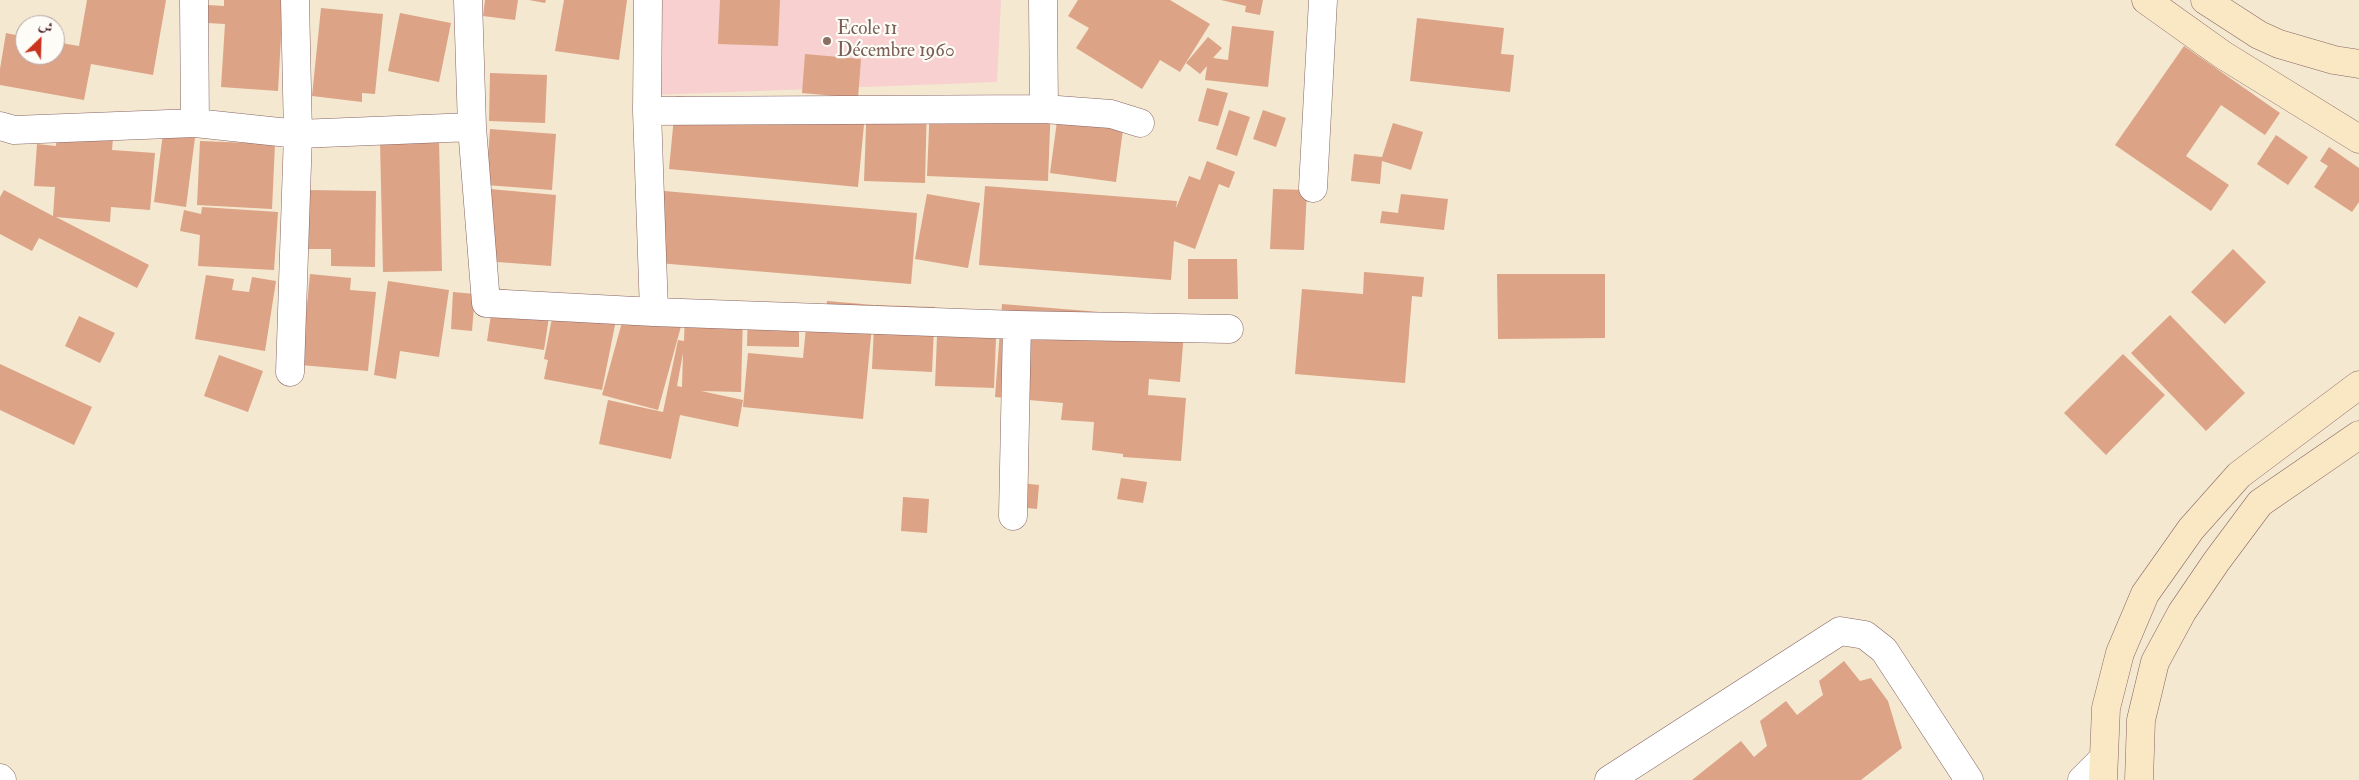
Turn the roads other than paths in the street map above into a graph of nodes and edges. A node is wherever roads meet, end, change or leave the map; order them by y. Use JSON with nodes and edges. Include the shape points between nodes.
{"nodes":[{"id":1,"x":194,"y":0,"type":"edge"},
{"id":2,"x":295,"y":0,"type":"edge"},
{"id":3,"x":468,"y":0,"type":"edge"},
{"id":4,"x":648,"y":0,"type":"edge"},
{"id":5,"x":1043,"y":0,"type":"edge"},
{"id":6,"x":1323,"y":0,"type":"edge"},
{"id":7,"x":2146,"y":0,"type":"edge"},
{"id":8,"x":2205,"y":0,"type":"edge"},
{"id":9,"x":2359,"y":64,"type":"edge"},
{"id":10,"x":1044,"y":109,"type":"junction"},
{"id":11,"x":647,"y":111,"type":"junction"},
{"id":12,"x":195,"y":123,"type":"junction"},
{"id":13,"x":1140,"y":123,"type":"dead end"},
{"id":14,"x":0,"y":126,"type":"edge"},
{"id":15,"x":472,"y":127,"type":"junction"},
{"id":16,"x":298,"y":134,"type":"junction"},
{"id":17,"x":2359,"y":139,"type":"edge"},
{"id":18,"x":1313,"y":188,"type":"dead end"},
{"id":19,"x":654,"y":312,"type":"junction"},
{"id":20,"x":1017,"y":325,"type":"junction"},
{"id":21,"x":1229,"y":329,"type":"dead end"},
{"id":22,"x":290,"y":372,"type":"dead end"},
{"id":23,"x":2359,"y":385,"type":"edge"},
{"id":24,"x":2359,"y":435,"type":"edge"},
{"id":25,"x":1013,"y":516,"type":"dead end"},
{"id":26,"x":2103,"y":770,"type":"edge"},
{"id":27,"x":1609,"y":780,"type":"edge"},
{"id":28,"x":1969,"y":780,"type":"edge"},
{"id":29,"x":2082,"y":780,"type":"edge"},
{"id":30,"x":2139,"y":780,"type":"edge"}],
"edges":[{"from":1,"to":12,"type":"street"},
{"from":2,"to":16,"type":"street"},
{"from":3,"to":15,"type":"street"},
{"from":4,"to":11,"type":"street"},
{"from":5,"to":10,"type":"street"},
{"from":6,"to":18,"type":"street"},
{"from":7,"to":17,"type":"main road","via":[[2223,55]]},
{"from":8,"to":9,"type":"main road","via":[[2279,44]]},
{"from":10,"to":11,"type":"street"},
{"from":10,"to":13,"type":"street","via":[[1111,114]]},
{"from":11,"to":19,"type":"street"},
{"from":12,"to":14,"type":"street","via":[[14,130]]},
{"from":12,"to":16,"type":"street"},
{"from":15,"to":16,"type":"street"},
{"from":15,"to":19,"type":"street","via":[[486,303]]},
{"from":16,"to":22,"type":"street"},
{"from":19,"to":20,"type":"street"},
{"from":20,"to":21,"type":"street"},
{"from":20,"to":25,"type":"street"},
{"from":23,"to":26,"type":"main road","via":[[2239,475],[2191,528],[2145,594],[2120,652],[2106,708]]},
{"from":24,"to":30,"type":"main road","via":[[2260,503],[2182,612],[2155,662],[2142,720]]},
{"from":26,"to":29,"type":"street"},
{"from":27,"to":28,"type":"street","via":[[1840,631],[1865,635],[1884,650]]}]}
